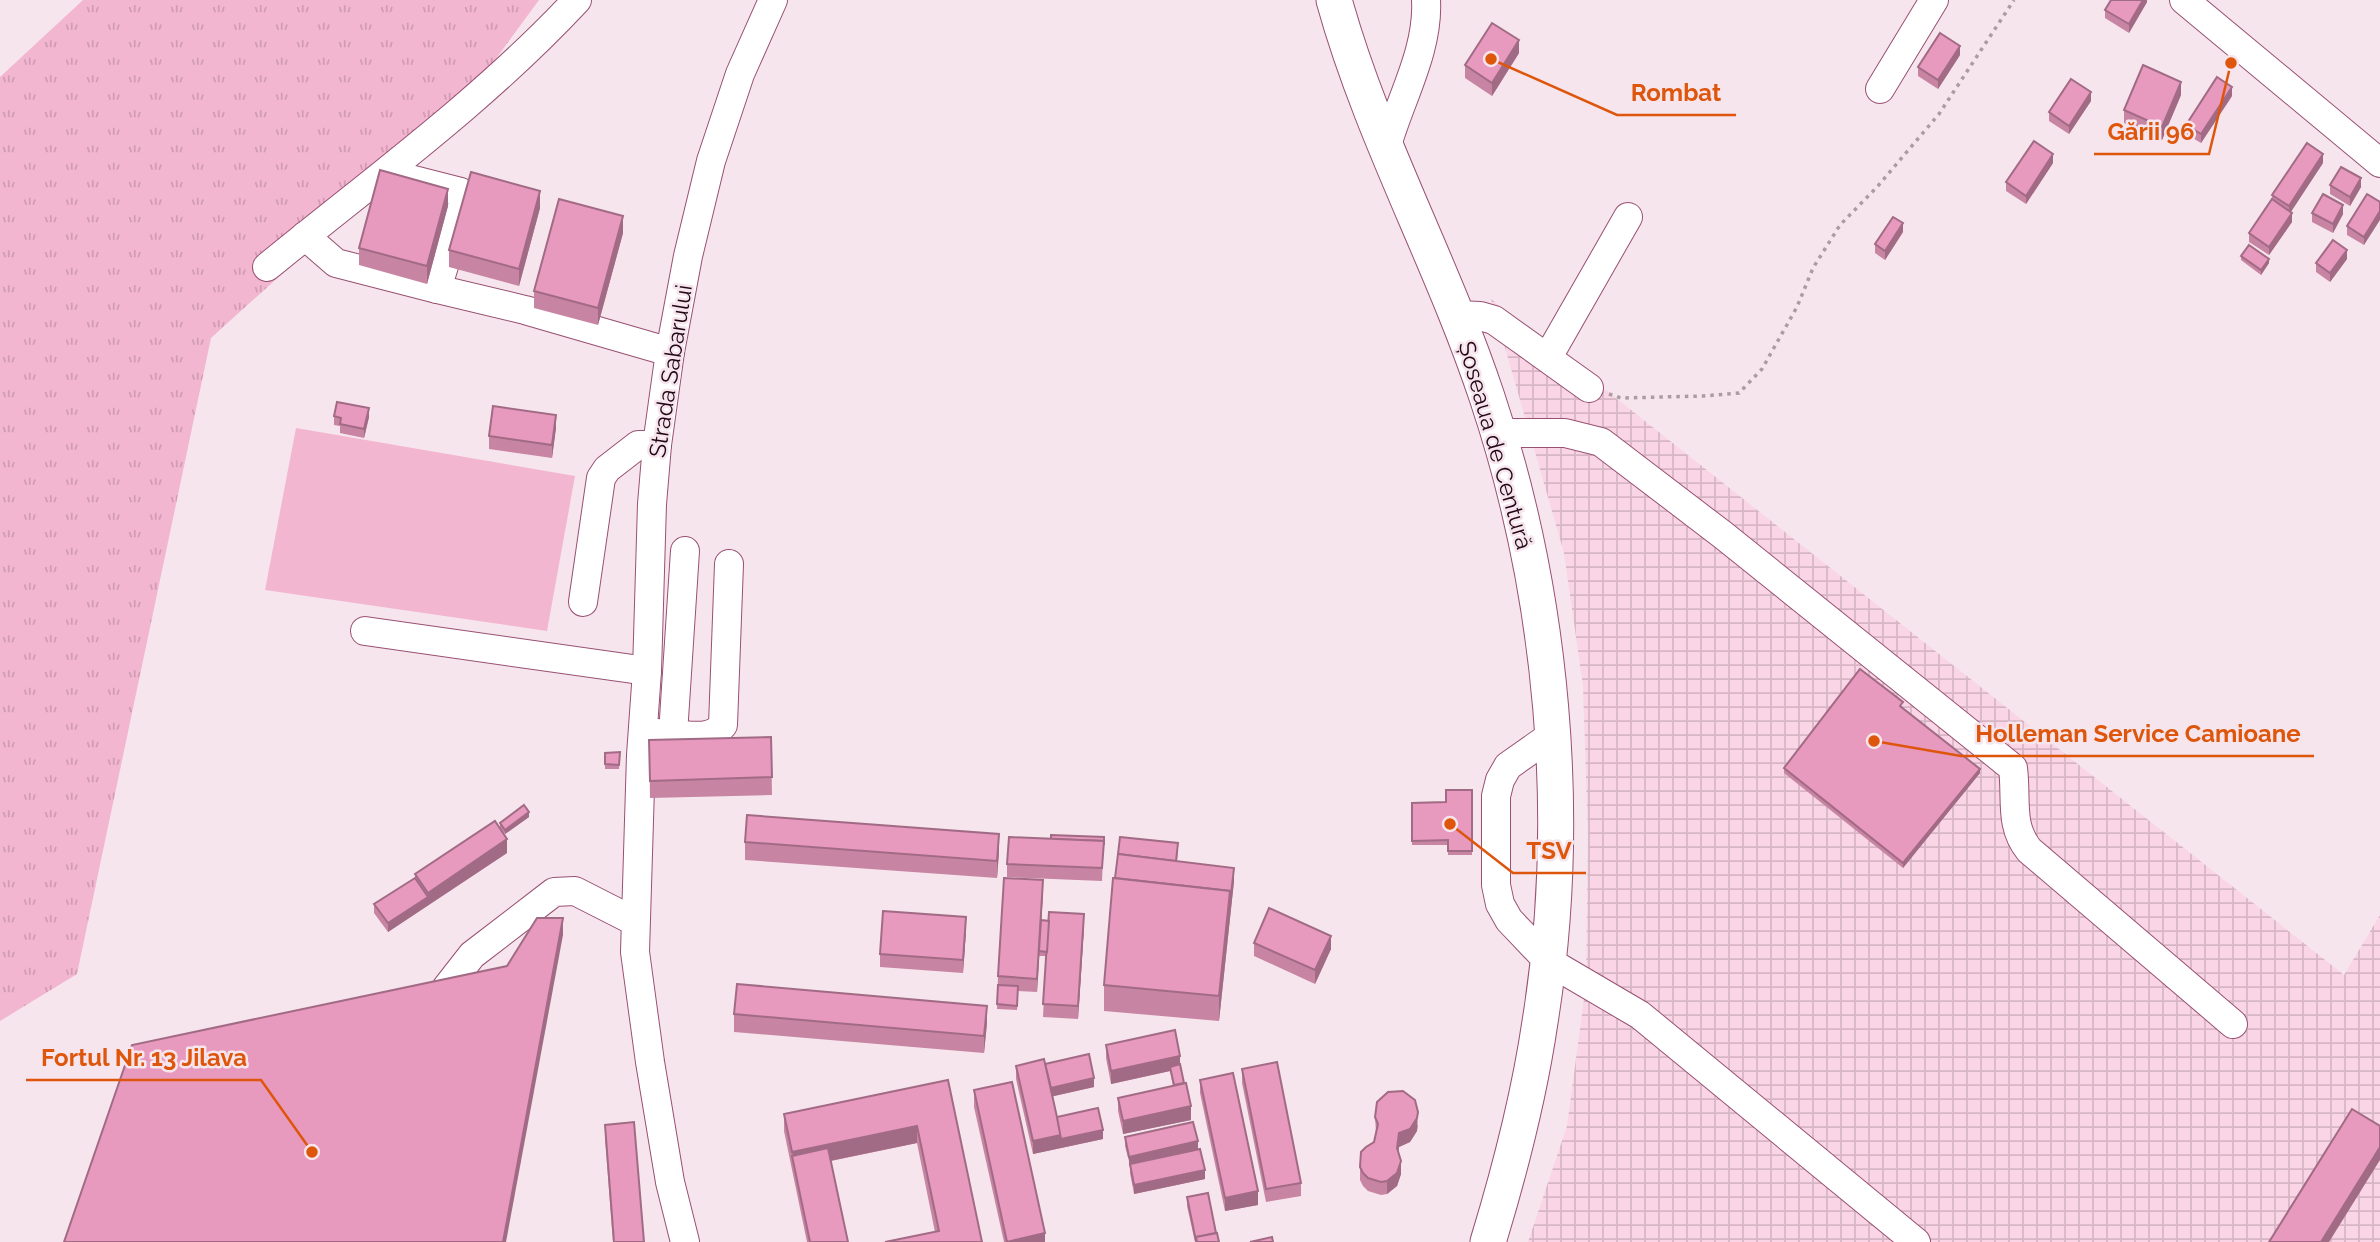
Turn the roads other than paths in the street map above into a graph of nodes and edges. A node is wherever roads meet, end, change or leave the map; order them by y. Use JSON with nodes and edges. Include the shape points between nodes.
{"nodes":[{"id":1,"x":577,"y":0,"type":"edge"},
{"id":2,"x":773,"y":0,"type":"edge"},
{"id":3,"x":1334,"y":0,"type":"edge"},
{"id":4,"x":1426,"y":0,"type":"edge"},
{"id":5,"x":1934,"y":0,"type":"edge"},
{"id":6,"x":2197,"y":5,"type":"edge"},
{"id":7,"x":1880,"y":89,"type":"dead end"},
{"id":8,"x":1386,"y":149,"type":"junction"},
{"id":9,"x":2380,"y":163,"type":"edge"},
{"id":10,"x":409,"y":178,"type":"edge"},
{"id":11,"x":1628,"y":217,"type":"dead end"},
{"id":12,"x":304,"y":236,"type":"junction"},
{"id":13,"x":267,"y":267,"type":"dead end"},
{"id":14,"x":437,"y":289,"type":"junction"},
{"id":15,"x":1457,"y":315,"type":"junction"},
{"id":16,"x":670,"y":352,"type":"junction"},
{"id":17,"x":1548,"y":357,"type":"junction"},
{"id":18,"x":1589,"y":388,"type":"road end"},
{"id":19,"x":1498,"y":433,"type":"junction"},
{"id":20,"x":657,"y":444,"type":"junction"},
{"id":21,"x":685,"y":551,"type":"dead end"},
{"id":22,"x":729,"y":564,"type":"dead end"},
{"id":23,"x":583,"y":602,"type":"dead end"},
{"id":24,"x":365,"y":631,"type":"dead end"},
{"id":25,"x":647,"y":670,"type":"junction"},
{"id":26,"x":673,"y":734,"type":"junction"},
{"id":27,"x":1552,"y":735,"type":"junction"},
{"id":28,"x":642,"y":744,"type":"junction"},
{"id":29,"x":634,"y":920,"type":"junction"},
{"id":30,"x":1548,"y":961,"type":"junction"},
{"id":31,"x":2233,"y":1024,"type":"dead end"},
{"id":32,"x":424,"y":1027,"type":"edge"},
{"id":33,"x":685,"y":1242,"type":"edge"},
{"id":34,"x":1488,"y":1242,"type":"edge"},
{"id":35,"x":1916,"y":1242,"type":"edge"}],
"edges":[{"from":1,"to":12,"type":"street","via":[[473,99]]},
{"from":2,"to":16,"type":"street","name":"Strada Sabarului","via":[[740,74],[711,161]]},
{"from":3,"to":8,"type":"main road","name":"Șoseaua de Centură"},
{"from":4,"to":8,"type":"street","via":[[1419,51]]},
{"from":5,"to":7,"type":"street"},
{"from":6,"to":9,"type":"street"},
{"from":8,"to":15,"type":"main road","name":"Șoseaua de Centură"},
{"from":10,"to":14,"type":"street","via":[[465,197]]},
{"from":11,"to":17,"type":"street"},
{"from":12,"to":13,"type":"street"},
{"from":12,"to":14,"type":"street","via":[[336,263]]},
{"from":14,"to":16,"type":"street"},
{"from":15,"to":17,"type":"street","via":[[1494,320]]},
{"from":15,"to":19,"type":"main road","name":"Șoseaua de Centură"},
{"from":16,"to":20,"type":"street","name":"Strada Sabarului"},
{"from":17,"to":18,"type":"street"},
{"from":19,"to":27,"type":"main road","name":"Șoseaua de Centură","via":[[1531,568]]},
{"from":19,"to":31,"type":"street","via":[[1565,433],[1601,442],[1970,733],[2013,768],[2019,838],[2029,850]]},
{"from":20,"to":23,"type":"street","via":[[638,445],[601,478]]},
{"from":20,"to":25,"type":"street","name":"Strada Sabarului"},
{"from":21,"to":26,"type":"street"},
{"from":22,"to":26,"type":"street","via":[[723,725],[710,736]]},
{"from":24,"to":25,"type":"street"},
{"from":25,"to":28,"type":"street","name":"Strada Sabarului"},
{"from":26,"to":28,"type":"street"},
{"from":27,"to":30,"type":"main road","name":"Șoseaua de Centură","via":[[1554,880]]},
{"from":27,"to":30,"type":"street","via":[[1508,766],[1496,796],[1500,904]]},
{"from":28,"to":29,"type":"street","name":"Strada Sabarului"},
{"from":29,"to":32,"type":"street","via":[[575,891],[554,892],[472,955]]},
{"from":29,"to":33,"type":"street","name":"Strada Sabarului","via":[[650,1062]]},
{"from":30,"to":34,"type":"main road","name":"Șoseaua de Centură","via":[[1530,1081]]},
{"from":30,"to":35,"type":"street","via":[[1640,1015]]}]}
